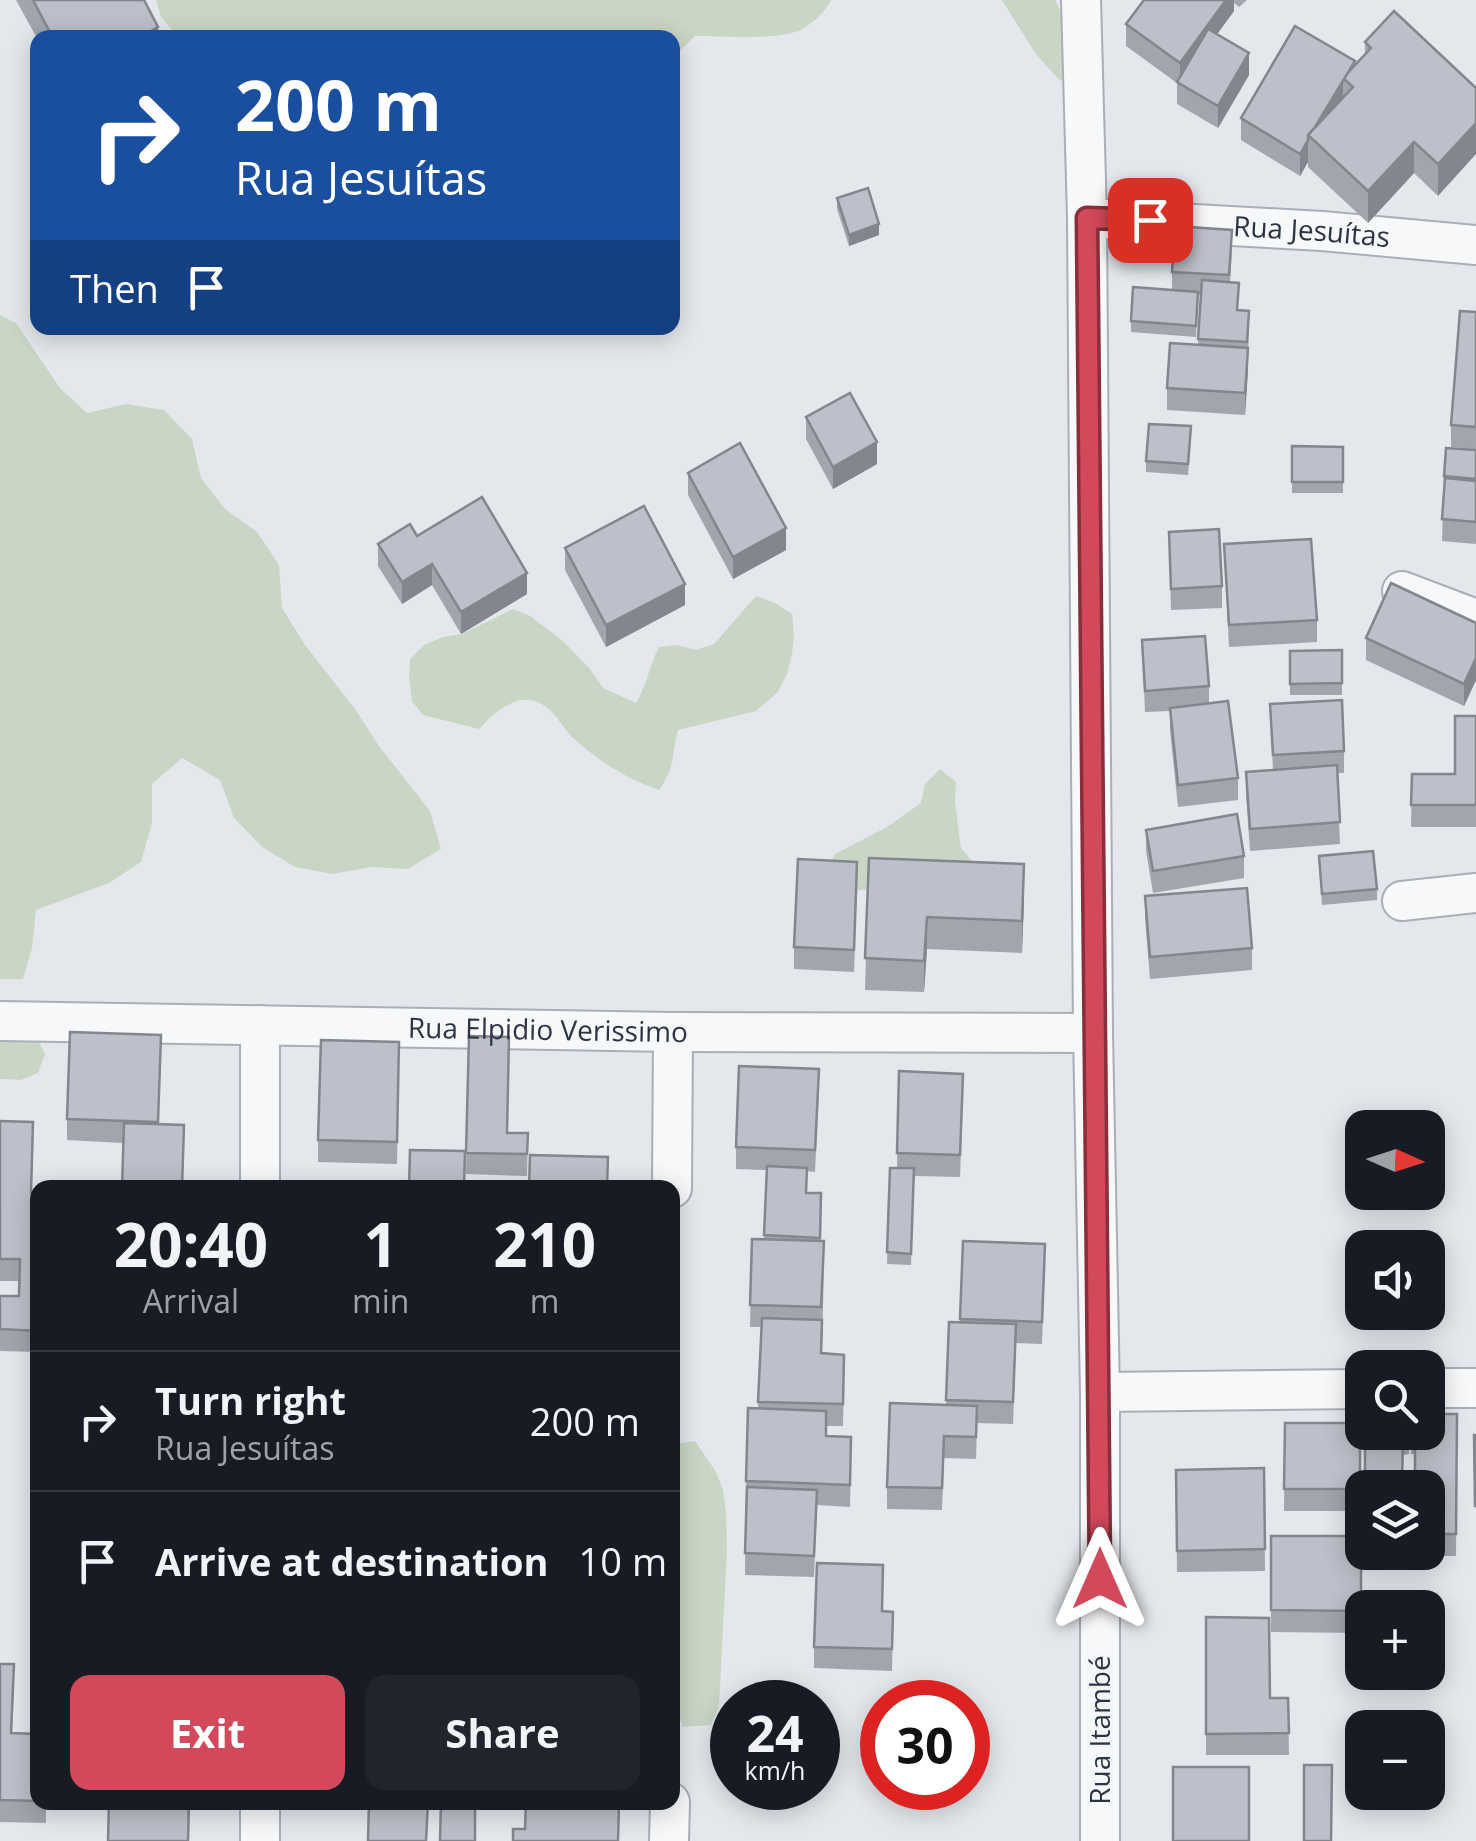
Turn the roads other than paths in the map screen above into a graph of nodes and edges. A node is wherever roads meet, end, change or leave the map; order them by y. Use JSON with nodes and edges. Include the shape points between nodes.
{"nodes":[{"id":1,"x":1081,"y":0,"type":"edge"},
{"id":2,"x":1087,"y":218,"type":"junction"},
{"id":3,"x":1476,"y":245,"type":"edge"},
{"id":4,"x":1402,"y":591,"type":"edge"},
{"id":5,"x":1476,"y":619,"type":"edge"},
{"id":6,"x":1476,"y":893,"type":"edge"},
{"id":7,"x":1402,"y":901,"type":"dead end"},
{"id":8,"x":0,"y":1020,"type":"edge"},
{"id":9,"x":260,"y":1025,"type":"junction"},
{"id":10,"x":673,"y":1032,"type":"junction"},
{"id":11,"x":1094,"y":1033,"type":"junction"},
{"id":12,"x":260,"y":1180,"type":"edge"},
{"id":13,"x":672,"y":1180,"type":"edge"},
{"id":14,"x":1445,"y":1388,"type":"edge"},
{"id":15,"x":1476,"y":1388,"type":"edge"},
{"id":16,"x":1345,"y":1389,"type":"edge"},
{"id":17,"x":1100,"y":1392,"type":"junction"},
{"id":18,"x":260,"y":1810,"type":"edge"},
{"id":19,"x":670,"y":1810,"type":"edge"},
{"id":20,"x":260,"y":1841,"type":"edge"},
{"id":21,"x":670,"y":1841,"type":"edge"},
{"id":22,"x":1100,"y":1841,"type":"edge"}],
"edges":[{"from":1,"to":2,"type":"street","name":"Rua Itambé"},
{"from":2,"to":3,"type":"street","name":"Rua Jesuítas"},
{"from":2,"to":11,"type":"street","name":"Rua Itambé"},
{"from":4,"to":5,"type":"street"},
{"from":6,"to":7,"type":"street"},
{"from":8,"to":9,"type":"street","name":"Rua Elpidio Verissimo"},
{"from":9,"to":10,"type":"street","name":"Rua Elpidio Verissimo"},
{"from":9,"to":12,"type":"street"},
{"from":10,"to":11,"type":"street","name":"Rua Elpidio Verissimo"},
{"from":10,"to":13,"type":"street"},
{"from":11,"to":17,"type":"street","name":"Rua Itambé"},
{"from":14,"to":15,"type":"street"},
{"from":16,"to":17,"type":"street"},
{"from":17,"to":22,"type":"street","name":"Rua Itambé"},
{"from":18,"to":20,"type":"street"},
{"from":19,"to":21,"type":"street"}]}
